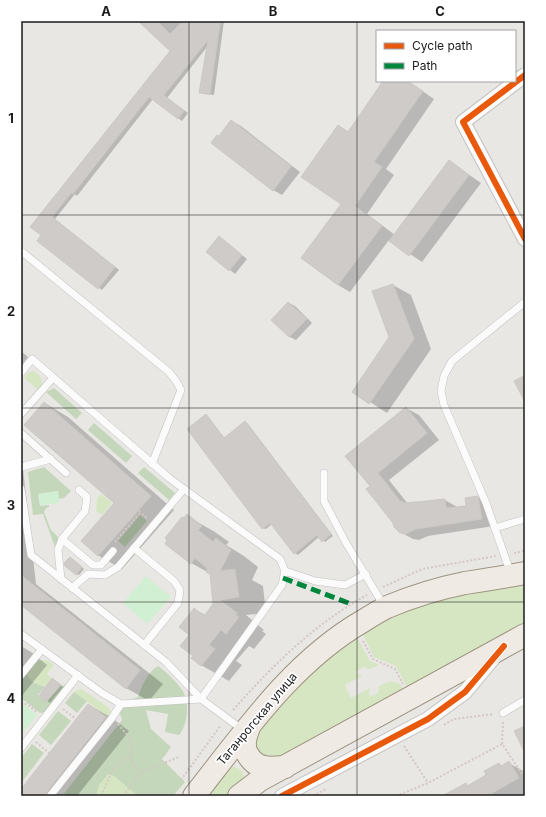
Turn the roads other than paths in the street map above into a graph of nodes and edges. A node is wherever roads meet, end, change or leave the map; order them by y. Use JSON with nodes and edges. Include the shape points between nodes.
{"nodes":[{"id":1,"x":525,"y":75,"type":"edge"},
{"id":2,"x":516,"y":82,"type":"edge"},
{"id":3,"x":516,"y":82,"type":"edge"},
{"id":4,"x":525,"y":239,"type":"edge"},
{"id":5,"x":21,"y":251,"type":"edge"},
{"id":6,"x":525,"y":302,"type":"edge"},
{"id":7,"x":21,"y":373,"type":"edge"},
{"id":8,"x":53,"y":378,"type":"junction"},
{"id":9,"x":21,"y":414,"type":"edge"},
{"id":10,"x":21,"y":433,"type":"edge"},
{"id":11,"x":51,"y":459,"type":"junction"},
{"id":12,"x":152,"y":464,"type":"junction"},
{"id":13,"x":21,"y":467,"type":"edge"},
{"id":14,"x":66,"y":473,"type":"dead end"},
{"id":15,"x":324,"y":473,"type":"dead end"},
{"id":16,"x":21,"y":489,"type":"edge"},
{"id":17,"x":184,"y":489,"type":"junction"},
{"id":18,"x":79,"y":490,"type":"dead end"},
{"id":19,"x":525,"y":519,"type":"edge"},
{"id":20,"x":495,"y":528,"type":"junction"},
{"id":21,"x":62,"y":539,"type":"junction"},
{"id":22,"x":113,"y":548,"type":"road end"},
{"id":23,"x":134,"y":548,"type":"junction"},
{"id":24,"x":285,"y":571,"type":"junction"},
{"id":25,"x":366,"y":574,"type":"junction"},
{"id":26,"x":518,"y":574,"type":"edge"},
{"id":27,"x":61,"y":579,"type":"junction"},
{"id":28,"x":72,"y":588,"type":"junction"},
{"id":29,"x":385,"y":608,"type":"junction"},
{"id":30,"x":21,"y":634,"type":"edge"},
{"id":31,"x":525,"y":635,"type":"edge"},
{"id":32,"x":144,"y":645,"type":"junction"},
{"id":33,"x":504,"y":646,"type":"junction"},
{"id":34,"x":42,"y":649,"type":"junction"},
{"id":35,"x":21,"y":675,"type":"edge"},
{"id":36,"x":78,"y":675,"type":"junction"},
{"id":37,"x":201,"y":699,"type":"junction"},
{"id":38,"x":525,"y":700,"type":"edge"},
{"id":39,"x":121,"y":704,"type":"junction"},
{"id":40,"x":503,"y":713,"type":"road end"},
{"id":41,"x":247,"y":729,"type":"junction"},
{"id":42,"x":21,"y":748,"type":"edge"},
{"id":43,"x":285,"y":767,"type":"junction"},
{"id":44,"x":212,"y":772,"type":"junction"},
{"id":45,"x":50,"y":796,"type":"edge"},
{"id":46,"x":194,"y":796,"type":"edge"},
{"id":47,"x":238,"y":796,"type":"edge"},
{"id":48,"x":282,"y":796,"type":"edge"}],
"edges":[{"from":1,"to":2,"type":"street"},
{"from":3,"to":4,"type":"street","via":[[463,122]]},
{"from":5,"to":12,"type":"lane","via":[[163,367],[176,381],[181,390]]},
{"from":6,"to":20,"type":"lane","via":[[452,361],[444,376],[441,391],[444,405]]},
{"from":7,"to":8,"type":"lane","via":[[32,360]]},
{"from":8,"to":9,"type":"lane"},
{"from":8,"to":12,"type":"lane"},
{"from":10,"to":11,"type":"lane"},
{"from":11,"to":13,"type":"lane"},
{"from":11,"to":14,"type":"lane"},
{"from":12,"to":17,"type":"lane"},
{"from":15,"to":25,"type":"lane","via":[[324,501]]},
{"from":16,"to":27,"type":"lane","via":[[30,555]]},
{"from":17,"to":23,"type":"lane"},
{"from":17,"to":24,"type":"lane","via":[[280,559]]},
{"from":18,"to":21,"type":"lane","via":[[87,497],[85,511]]},
{"from":19,"to":20,"type":"lane"},
{"from":20,"to":26,"type":"lane"},
{"from":21,"to":22,"type":"lane","via":[[93,565],[101,564]]},
{"from":21,"to":27,"type":"lane","via":[[58,550]]},
{"from":23,"to":28,"type":"lane","via":[[118,567],[105,575],[88,574]]},
{"from":23,"to":32,"type":"lane","via":[[174,581],[180,590],[178,603]]},
{"from":24,"to":25,"type":"lane","via":[[315,581],[345,585]]},
{"from":24,"to":37,"type":"lane","via":[[282,585]]},
{"from":25,"to":29,"type":"lane"},
{"from":26,"to":29,"type":"main road","name":"Таганрогская улица","via":[[464,583]]},
{"from":27,"to":28,"type":"lane"},
{"from":28,"to":32,"type":"lane"},
{"from":29,"to":41,"type":"main road","name":"Таганрогская улица","via":[[350,617],[331,642],[308,661],[272,698]]},
{"from":30,"to":34,"type":"lane"},
{"from":31,"to":33,"type":"main road"},
{"from":32,"to":37,"type":"lane","via":[[166,662]]},
{"from":33,"to":43,"type":"main road"},
{"from":33,"to":48,"type":"street","via":[[465,692],[428,719]]},
{"from":34,"to":35,"type":"lane"},
{"from":34,"to":36,"type":"lane"},
{"from":36,"to":39,"type":"lane"},
{"from":36,"to":42,"type":"lane"},
{"from":37,"to":39,"type":"lane"},
{"from":37,"to":41,"type":"lane"},
{"from":38,"to":40,"type":"lane"},
{"from":39,"to":45,"type":"lane"},
{"from":41,"to":43,"type":"main road","via":[[245,744],[251,760],[262,767]]},
{"from":41,"to":44,"type":"main road","name":"Таганрогская улица"},
{"from":43,"to":47,"type":"main road","via":[[260,780]]},
{"from":44,"to":46,"type":"main road","name":"Таганрогская улица"},
{"from":44,"to":47,"type":"main road","via":[[230,763],[241,766],[246,778]]}]}
